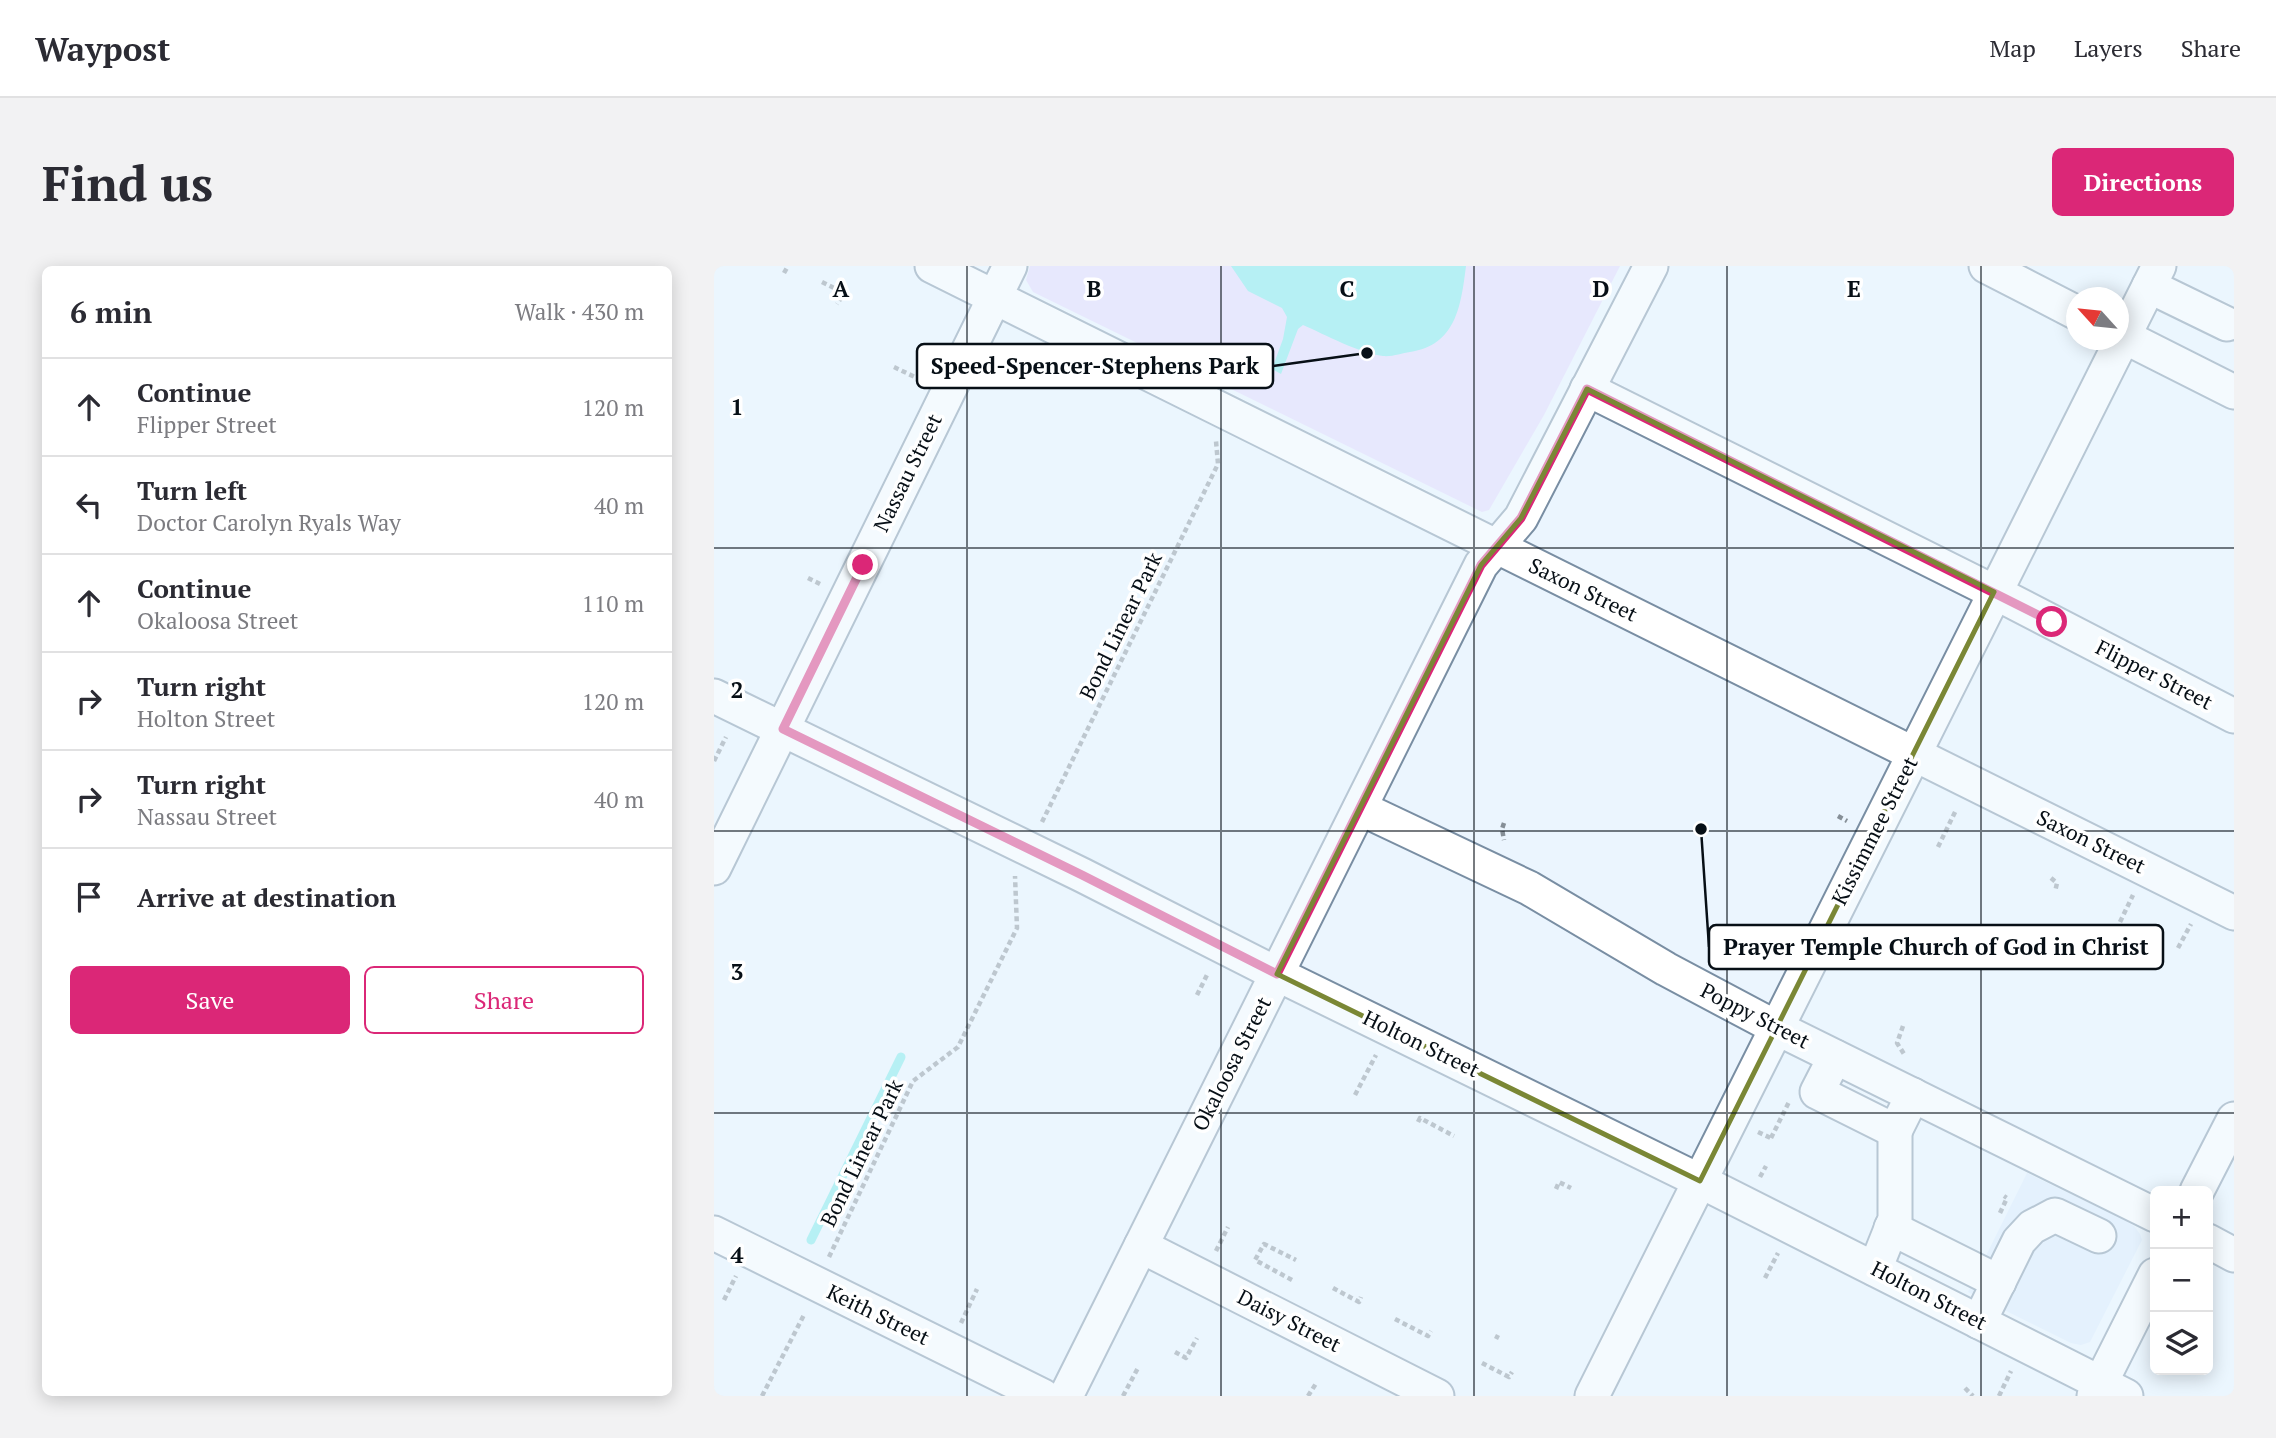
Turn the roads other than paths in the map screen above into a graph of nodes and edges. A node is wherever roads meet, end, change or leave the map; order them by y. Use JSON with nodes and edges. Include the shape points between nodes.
{"nodes":[{"id":1,"x":932,"y":266,"type":"edge"},
{"id":2,"x":1010,"y":266,"type":"edge"},
{"id":3,"x":1651,"y":266,"type":"edge"},
{"id":4,"x":1986,"y":266,"type":"edge"},
{"id":5,"x":2154,"y":276,"type":"edge"},
{"id":6,"x":995,"y":297,"type":"junction"},
{"id":7,"x":2066,"y":307,"type":"edge"},
{"id":8,"x":2129,"y":321,"type":"edge"},
{"id":9,"x":2227,"y":324,"type":"dead end"},
{"id":10,"x":2129,"y":339,"type":"edge"},
{"id":11,"x":2114,"y":350,"type":"edge"},
{"id":12,"x":1587,"y":389,"type":"junction"},
{"id":13,"x":2234,"y":392,"type":"edge"},
{"id":14,"x":1497,"y":547,"type":"junction"},
{"id":15,"x":1994,"y":592,"type":"junction"},
{"id":16,"x":714,"y":696,"type":"edge"},
{"id":17,"x":2234,"y":716,"type":"edge"},
{"id":18,"x":783,"y":729,"type":"junction"},
{"id":19,"x":1913,"y":755,"type":"junction"},
{"id":20,"x":1360,"y":808,"type":"junction"},
{"id":21,"x":714,"y":868,"type":"edge"},
{"id":22,"x":2234,"y":913,"type":"edge"},
{"id":23,"x":1277,"y":974,"type":"junction"},
{"id":24,"x":1777,"y":1028,"type":"junction"},
{"id":25,"x":1835,"y":1057,"type":"junction"},
{"id":26,"x":1913,"y":1095,"type":"junction"},
{"id":27,"x":2234,"y":1119,"type":"edge"},
{"id":28,"x":1895,"y":1131,"type":"junction"},
{"id":29,"x":1700,"y":1181,"type":"junction"},
{"id":30,"x":2087,"y":1181,"type":"junction"},
{"id":31,"x":2200,"y":1186,"type":"edge"},
{"id":32,"x":2150,"y":1212,"type":"edge"},
{"id":33,"x":2067,"y":1221,"type":"junction"},
{"id":34,"x":1891,"y":1228,"type":"junction"},
{"id":35,"x":714,"y":1233,"type":"edge"},
{"id":36,"x":2099,"y":1236,"type":"dead end"},
{"id":37,"x":2213,"y":1244,"type":"edge"},
{"id":38,"x":1140,"y":1246,"type":"junction"},
{"id":39,"x":2234,"y":1255,"type":"edge"},
{"id":40,"x":1875,"y":1269,"type":"junction"},
{"id":41,"x":2000,"y":1282,"type":"junction"},
{"id":42,"x":2150,"y":1287,"type":"edge"},
{"id":43,"x":1979,"y":1322,"type":"junction"},
{"id":44,"x":2107,"y":1392,"type":"edge"},
{"id":45,"x":1043,"y":1396,"type":"edge"},
{"id":46,"x":1066,"y":1396,"type":"edge"},
{"id":47,"x":1437,"y":1396,"type":"edge"},
{"id":48,"x":1592,"y":1396,"type":"edge"}],
"edges":[{"from":1,"to":6,"type":"street","name":"Saxon Street"},
{"from":2,"to":6,"type":"street","name":"Nassau Street"},
{"from":3,"to":12,"type":"street","name":"Okaloosa Street"},
{"from":4,"to":7,"type":"street"},
{"from":5,"to":8,"type":"street","name":"Kissimmee Street"},
{"from":5,"to":9,"type":"street"},
{"from":6,"to":14,"type":"street","name":"Saxon Street"},
{"from":6,"to":18,"type":"street","name":"Nassau Street"},
{"from":10,"to":13,"type":"street"},
{"from":11,"to":15,"type":"street","name":"Kissimmee Street"},
{"from":12,"to":14,"type":"street","name":"Okaloosa Street","via":[[1521,518]]},
{"from":12,"to":15,"type":"street","name":"Flipper Street"},
{"from":14,"to":19,"type":"street","name":"Saxon Street"},
{"from":14,"to":20,"type":"street","name":"Okaloosa Street","via":[[1481,565]]},
{"from":15,"to":17,"type":"street","name":"Flipper Street"},
{"from":15,"to":19,"type":"street","name":"Kissimmee Street"},
{"from":16,"to":18,"type":"street","name":"Holton Street"},
{"from":18,"to":21,"type":"street","name":"Nassau Street"},
{"from":18,"to":23,"type":"street","name":"Holton Street"},
{"from":19,"to":22,"type":"street","name":"Saxon Street"},
{"from":19,"to":24,"type":"street","name":"Kissimmee Street"},
{"from":20,"to":23,"type":"street","name":"Okaloosa Street"},
{"from":20,"to":24,"type":"street","name":"Poppy Street","via":[[1529,888],[1665,970]]},
{"from":23,"to":29,"type":"street","name":"Holton Street"},
{"from":23,"to":38,"type":"street","name":"Okaloosa Street"},
{"from":24,"to":25,"type":"street","name":"Poppy Street"},
{"from":24,"to":29,"type":"street","name":"Kissimmee Street"},
{"from":25,"to":26,"type":"street","name":"Poppy Street"},
{"from":25,"to":28,"type":"street","via":[[1817,1092]]},
{"from":26,"to":28,"type":"street"},
{"from":26,"to":30,"type":"street","name":"Poppy Street"},
{"from":27,"to":31,"type":"street"},
{"from":28,"to":34,"type":"street","via":[[1895,1219]]},
{"from":29,"to":40,"type":"street","name":"Holton Street"},
{"from":29,"to":48,"type":"street","name":"Kissimmee Street"},
{"from":30,"to":32,"type":"street","name":"Poppy Street"},
{"from":30,"to":33,"type":"street"},
{"from":33,"to":36,"type":"street"},
{"from":33,"to":41,"type":"street","via":[[2055,1215],[2032,1227],[2019,1241]]},
{"from":34,"to":40,"type":"street"},
{"from":34,"to":41,"type":"street"},
{"from":35,"to":45,"type":"street","name":"Keith Street"},
{"from":37,"to":39,"type":"street"},
{"from":38,"to":46,"type":"street","name":"Okaloosa Street"},
{"from":38,"to":47,"type":"street","name":"Daisy Street"},
{"from":40,"to":43,"type":"street","name":"Holton Street"},
{"from":41,"to":43,"type":"street"},
{"from":42,"to":44,"type":"street"},
{"from":43,"to":44,"type":"street","name":"Holton Street"}]}
